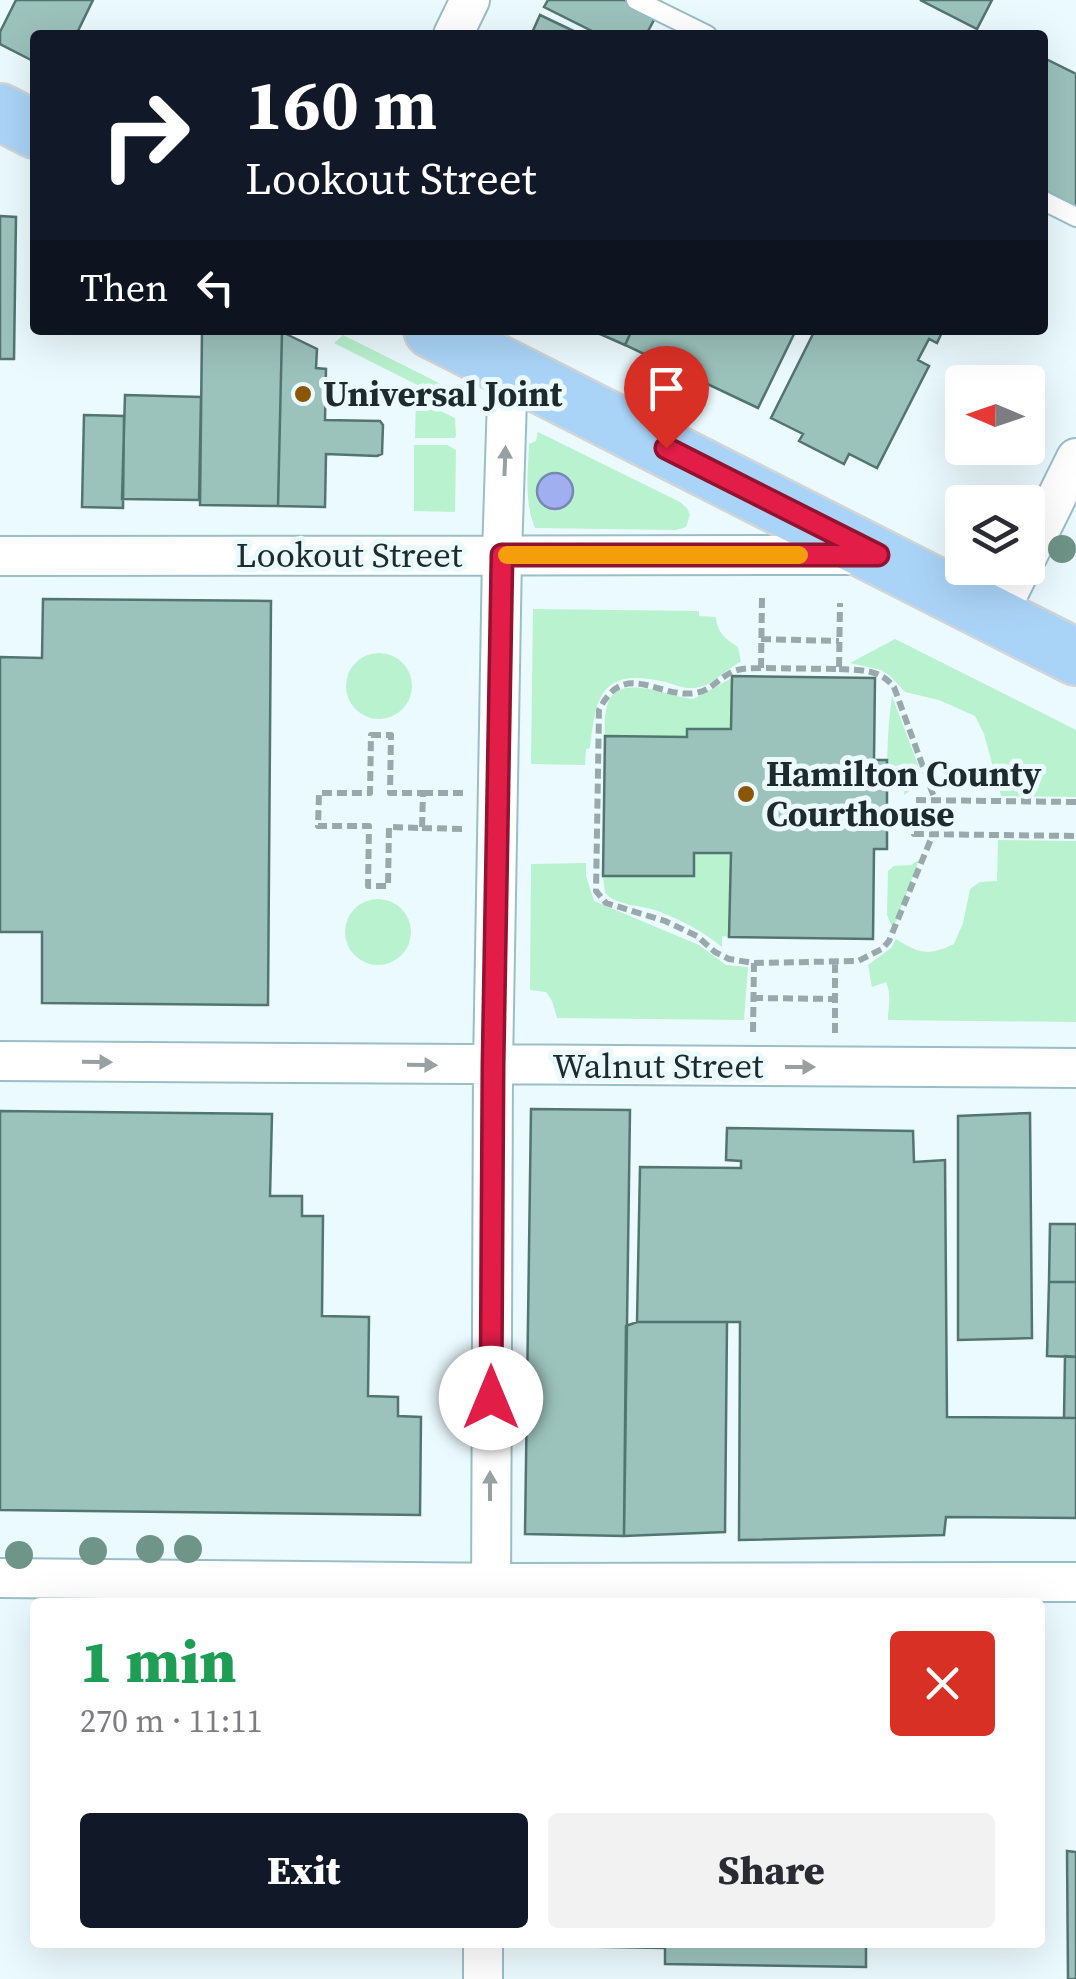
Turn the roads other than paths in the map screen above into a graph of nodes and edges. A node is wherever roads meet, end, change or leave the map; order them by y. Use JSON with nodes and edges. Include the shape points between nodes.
{"nodes":[{"id":1,"x":470,"y":0,"type":"edge"},
{"id":2,"x":636,"y":0,"type":"edge"},
{"id":3,"x":455,"y":30,"type":"edge"},
{"id":4,"x":697,"y":30,"type":"edge"},
{"id":5,"x":0,"y":112,"type":"edge"},
{"id":6,"x":30,"y":127,"type":"edge"},
{"id":7,"x":1048,"y":203,"type":"edge"},
{"id":8,"x":1076,"y":217,"type":"edge"},
{"id":9,"x":442,"y":335,"type":"edge"},
{"id":10,"x":508,"y":368,"type":"junction"},
{"id":11,"x":1076,"y":458,"type":"edge"},
{"id":12,"x":1045,"y":521,"type":"edge"},
{"id":13,"x":502,"y":555,"type":"junction"},
{"id":14,"x":878,"y":555,"type":"junction"},
{"id":15,"x":0,"y":556,"type":"edge"},
{"id":16,"x":1012,"y":585,"type":"edge"},
{"id":17,"x":997,"y":616,"type":"junction"},
{"id":18,"x":1076,"y":656,"type":"edge"},
{"id":19,"x":0,"y":1060,"type":"edge"},
{"id":20,"x":493,"y":1066,"type":"junction"},
{"id":21,"x":1076,"y":1068,"type":"edge"},
{"id":22,"x":0,"y":1578,"type":"edge"},
{"id":23,"x":1076,"y":1582,"type":"edge"},
{"id":24,"x":491,"y":1593,"type":"edge"},
{"id":25,"x":483,"y":1948,"type":"edge"},
{"id":26,"x":482,"y":1979,"type":"edge"}],
"edges":[{"from":1,"to":3,"type":"street"},
{"from":2,"to":4,"type":"lane"},
{"from":5,"to":6,"type":"main road"},
{"from":7,"to":8,"type":"lane"},
{"from":9,"to":10,"type":"main road"},
{"from":13,"to":10,"type":"street","one_way":true},
{"from":10,"to":14,"type":"main road"},
{"from":11,"to":12,"type":"street"},
{"from":13,"to":14,"type":"street","name":"Lookout Street"},
{"from":13,"to":15,"type":"street","name":"Lookout Street"},
{"from":13,"to":20,"type":"street"},
{"from":14,"to":17,"type":"main road"},
{"from":16,"to":17,"type":"street"},
{"from":17,"to":18,"type":"main road"},
{"from":19,"to":20,"type":"street","name":"Walnut Street","one_way":true},
{"from":20,"to":21,"type":"street","name":"Walnut Street","one_way":true},
{"from":24,"to":20,"type":"street","one_way":true},
{"from":22,"to":24,"type":"street"},
{"from":23,"to":24,"type":"street"},
{"from":25,"to":26,"type":"street"}]}
